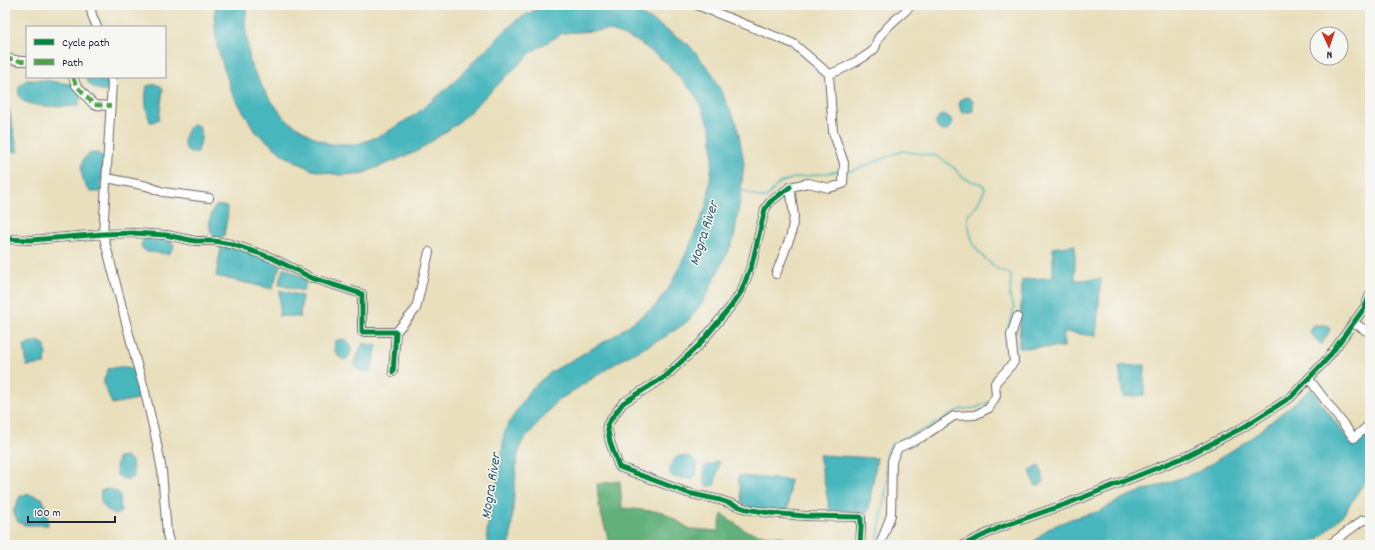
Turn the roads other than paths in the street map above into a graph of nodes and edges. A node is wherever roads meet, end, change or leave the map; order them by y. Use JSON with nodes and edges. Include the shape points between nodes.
{"nodes":[{"id":1,"x":90,"y":5,"type":"edge"},
{"id":2,"x":698,"y":5,"type":"edge"},
{"id":3,"x":911,"y":5,"type":"edge"},
{"id":4,"x":97,"y":26,"type":"edge"},
{"id":5,"x":5,"y":58,"type":"edge"},
{"id":6,"x":26,"y":62,"type":"edge"},
{"id":7,"x":829,"y":74,"type":"junction"},
{"id":8,"x":73,"y":78,"type":"edge"},
{"id":9,"x":111,"y":78,"type":"edge"},
{"id":10,"x":111,"y":106,"type":"junction"},
{"id":11,"x":107,"y":178,"type":"junction"},
{"id":12,"x":790,"y":187,"type":"junction"},
{"id":13,"x":209,"y":198,"type":"dead end"},
{"id":14,"x":103,"y":234,"type":"junction"},
{"id":15,"x":5,"y":239,"type":"edge"},
{"id":16,"x":429,"y":252,"type":"dead end"},
{"id":17,"x":776,"y":274,"type":"dead end"},
{"id":18,"x":1370,"y":294,"type":"edge"},
{"id":19,"x":1016,"y":317,"type":"dead end"},
{"id":20,"x":1354,"y":323,"type":"junction"},
{"id":21,"x":396,"y":332,"type":"junction"},
{"id":22,"x":1370,"y":333,"type":"edge"},
{"id":23,"x":394,"y":372,"type":"dead end"},
{"id":24,"x":1309,"y":379,"type":"junction"},
{"id":25,"x":1370,"y":424,"type":"edge"},
{"id":26,"x":1370,"y":520,"type":"edge"},
{"id":27,"x":170,"y":545,"type":"edge"},
{"id":28,"x":860,"y":545,"type":"edge"},
{"id":29,"x":880,"y":545,"type":"edge"},
{"id":30,"x":963,"y":545,"type":"edge"},
{"id":31,"x":1329,"y":545,"type":"edge"}],
"edges":[{"from":1,"to":4,"type":"street"},
{"from":2,"to":7,"type":"street","via":[[794,44]]},
{"from":3,"to":7,"type":"street","via":[[886,28],[877,40],[875,48],[865,57],[838,72]]},
{"from":5,"to":6,"type":"street"},
{"from":7,"to":12,"type":"street","via":[[834,132],[844,163],[843,184],[829,188],[808,183]]},
{"from":8,"to":10,"type":"street","via":[[76,86],[94,105]]},
{"from":9,"to":10,"type":"street"},
{"from":10,"to":11,"type":"street"},
{"from":11,"to":13,"type":"street","via":[[163,192]]},
{"from":11,"to":14,"type":"street"},
{"from":12,"to":17,"type":"street","via":[[794,216],[791,235]]},
{"from":12,"to":28,"type":"street","via":[[765,209],[752,264],[741,292],[732,305],[699,345],[666,376],[623,403],[607,425],[610,442],[619,467],[688,493],[770,513],[861,517]]},
{"from":14,"to":15,"type":"street","via":[[32,240]]},
{"from":14,"to":21,"type":"street","via":[[166,235],[195,241],[232,244],[253,250],[312,278],[362,294],[362,332]]},
{"from":14,"to":27,"type":"street","via":[[156,439]]},
{"from":16,"to":21,"type":"street","via":[[416,309]]},
{"from":18,"to":20,"type":"street"},
{"from":19,"to":29,"type":"street","via":[[1011,335],[1014,362],[995,383],[996,396],[989,408],[974,415],[954,416],[922,437],[898,448],[892,461],[891,516]]},
{"from":20,"to":22,"type":"street"},
{"from":20,"to":24,"type":"street"},
{"from":21,"to":23,"type":"street"},
{"from":24,"to":25,"type":"street","via":[[1354,438]]},
{"from":24,"to":30,"type":"street","via":[[1291,397],[1242,428],[1187,456],[1001,527]]},
{"from":26,"to":31,"type":"street","via":[[1363,520]]}]}
